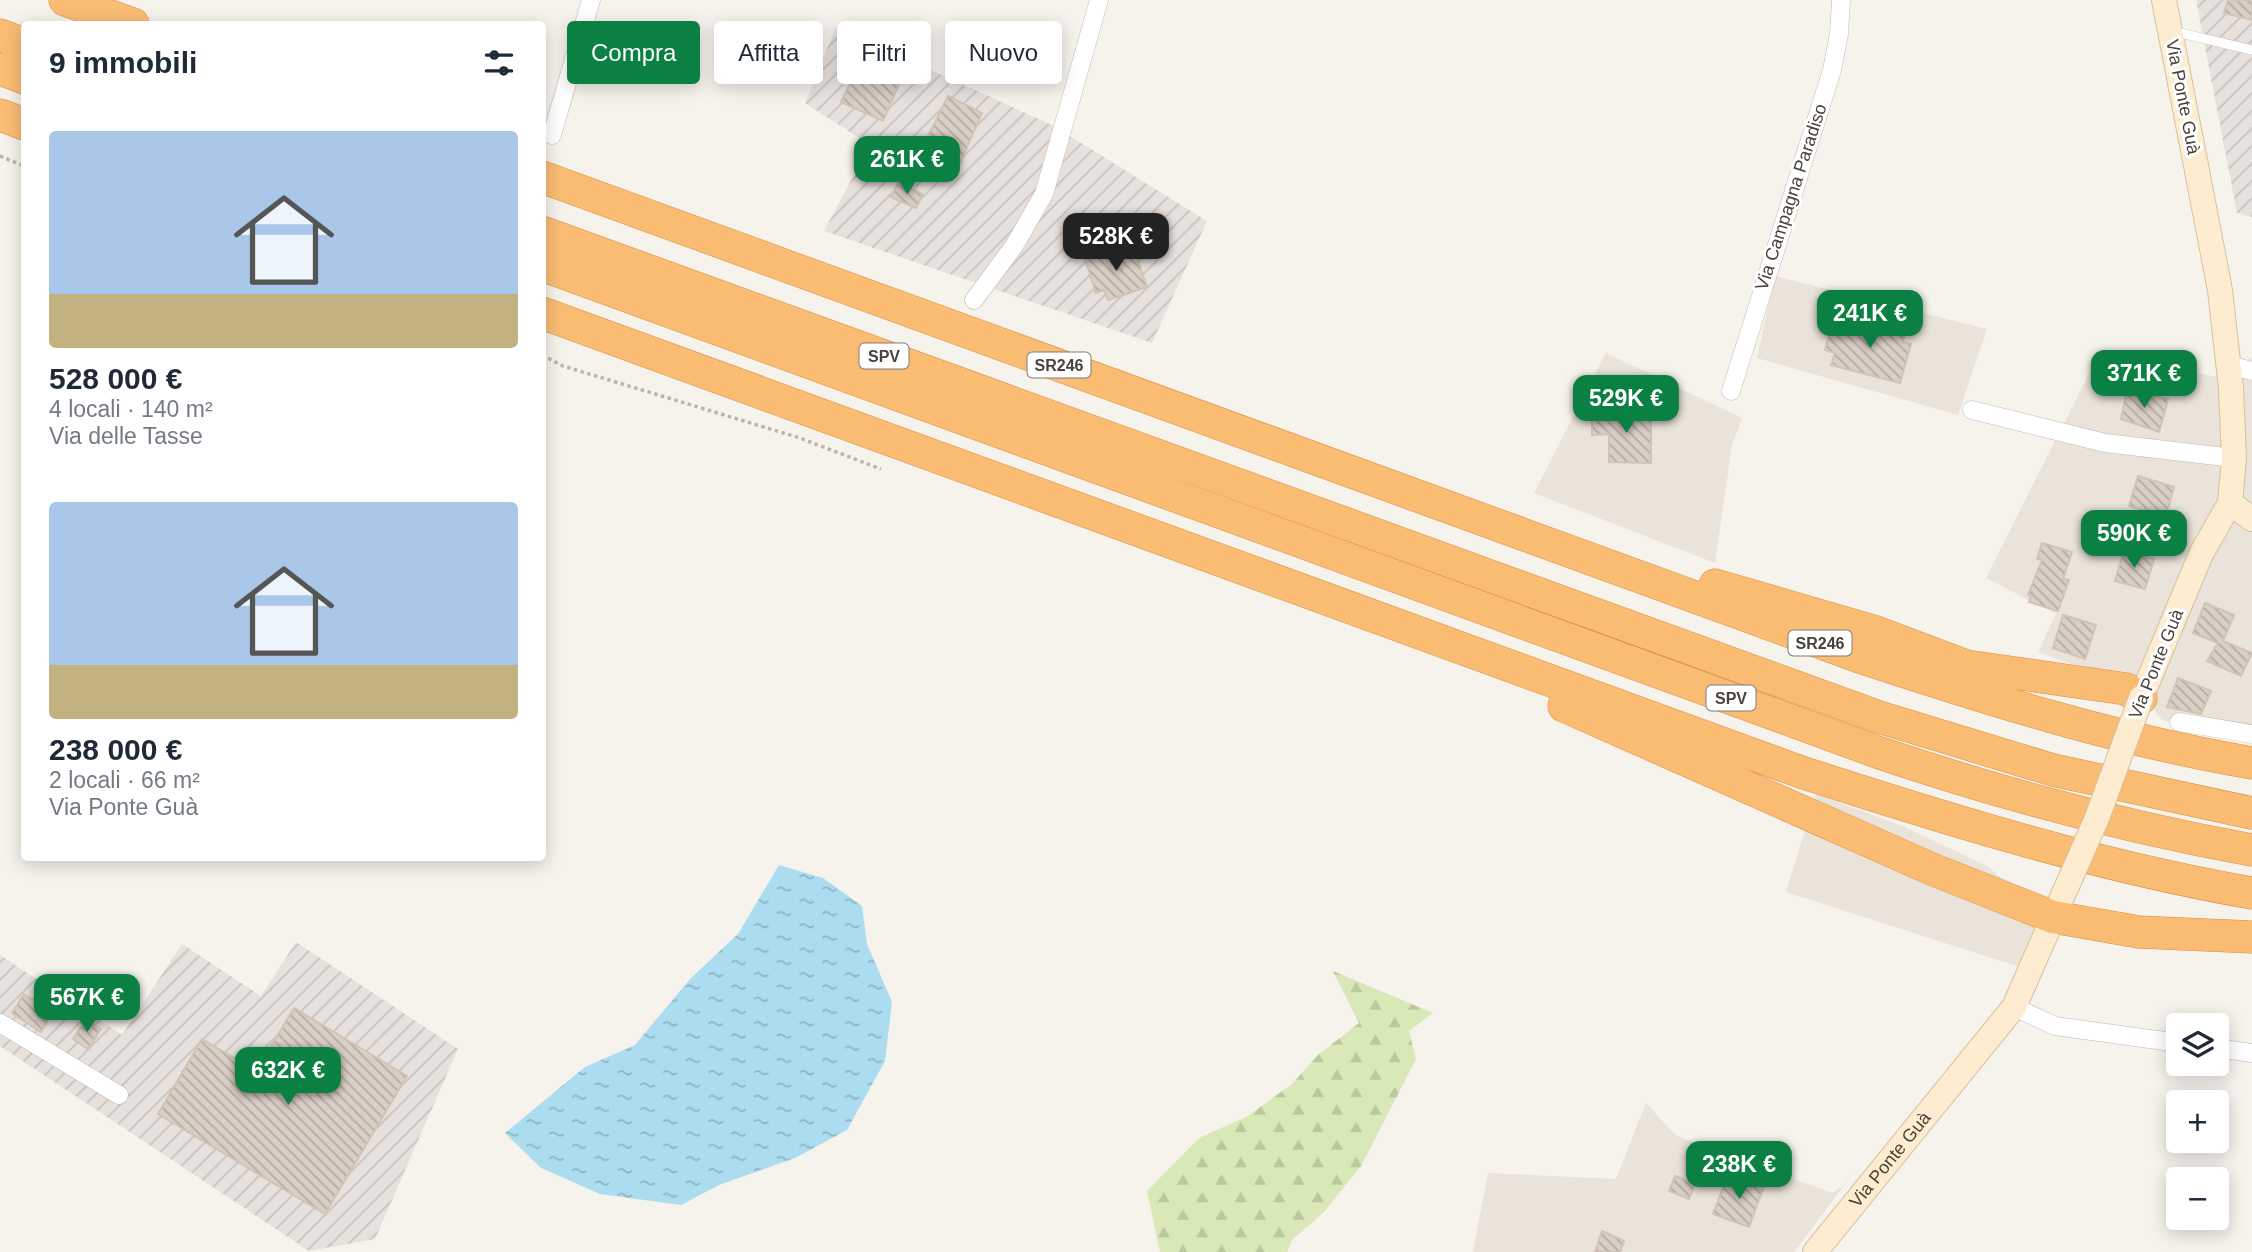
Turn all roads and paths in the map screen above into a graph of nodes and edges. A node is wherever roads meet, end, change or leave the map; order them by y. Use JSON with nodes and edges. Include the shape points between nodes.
{"nodes":[{"id":1,"x":65,"y":0,"type":"edge"},
{"id":2,"x":591,"y":0,"type":"edge"},
{"id":3,"x":1099,"y":0,"type":"edge"},
{"id":4,"x":1841,"y":0,"type":"edge"},
{"id":5,"x":2164,"y":0,"type":"edge"},
{"id":6,"x":124,"y":21,"type":"edge"},
{"id":7,"x":2171,"y":30,"type":"junction"},
{"id":8,"x":0,"y":35,"type":"edge"},
{"id":9,"x":21,"y":43,"type":"edge"},
{"id":10,"x":2252,"y":50,"type":"edge"},
{"id":11,"x":0,"y":69,"type":"edge"},
{"id":12,"x":21,"y":77,"type":"edge"},
{"id":13,"x":0,"y":115,"type":"edge"},
{"id":14,"x":21,"y":123,"type":"edge"},
{"id":15,"x":552,"y":135,"type":"dead end"},
{"id":16,"x":0,"y":156,"type":"edge"},
{"id":17,"x":21,"y":165,"type":"edge"},
{"id":18,"x":546,"y":178,"type":"edge"},
{"id":19,"x":546,"y":234,"type":"edge"},
{"id":20,"x":546,"y":266,"type":"edge"},
{"id":21,"x":974,"y":300,"type":"dead end"},
{"id":22,"x":546,"y":314,"type":"edge"},
{"id":23,"x":546,"y":357,"type":"edge"},
{"id":24,"x":2240,"y":368,"type":"edge"},
{"id":25,"x":1731,"y":391,"type":"dead end"},
{"id":26,"x":1972,"y":410,"type":"dead end"},
{"id":27,"x":2234,"y":458,"type":"junction"},
{"id":28,"x":881,"y":469,"type":"dead end"},
{"id":29,"x":1399,"y":489,"type":"junction"},
{"id":30,"x":2230,"y":503,"type":"junction"},
{"id":31,"x":2252,"y":519,"type":"edge"},
{"id":32,"x":1350,"y":608,"type":"junction"},
{"id":33,"x":2141,"y":698,"type":"junction"},
{"id":34,"x":2179,"y":722,"type":"dead end"},
{"id":35,"x":2252,"y":734,"type":"edge"},
{"id":36,"x":2252,"y":763,"type":"edge"},
{"id":37,"x":2252,"y":813,"type":"edge"},
{"id":38,"x":2252,"y":850,"type":"edge"},
{"id":39,"x":2252,"y":893,"type":"edge"},
{"id":40,"x":2053,"y":917,"type":"junction"},
{"id":41,"x":2252,"y":937,"type":"edge"},
{"id":42,"x":2014,"y":1007,"type":"junction"},
{"id":43,"x":0,"y":1023,"type":"edge"},
{"id":44,"x":2166,"y":1041,"type":"edge"},
{"id":45,"x":2229,"y":1050,"type":"edge"},
{"id":46,"x":2252,"y":1053,"type":"edge"},
{"id":47,"x":119,"y":1095,"type":"dead end"},
{"id":48,"x":1815,"y":1252,"type":"edge"}],
"edges":[{"from":1,"to":6,"type":"highway"},
{"from":2,"to":15,"type":"street"},
{"from":3,"to":21,"type":"street","via":[[1044,194],[1014,246]]},
{"from":4,"to":25,"type":"street","name":"Via Campagna Paradiso","via":[[1832,70]]},
{"from":5,"to":7,"type":"street","name":"Via Ponte Guà"},
{"from":7,"to":10,"type":"lane"},
{"from":7,"to":24,"type":"street","name":"Via Ponte Guà","via":[[2220,290]]},
{"from":8,"to":9,"type":"highway"},
{"from":11,"to":12,"type":"highway"},
{"from":13,"to":14,"type":"highway"},
{"from":16,"to":17,"type":"path"},
{"from":18,"to":29,"type":"highway","number":"SR246"},
{"from":19,"to":37,"type":"highway","number":"SPV","via":[[1879,717],[2053,770]]},
{"from":20,"to":38,"type":"highway","number":"SPV","via":[[1880,753],[2036,803]]},
{"from":22,"to":32,"type":"highway"},
{"from":23,"to":28,"type":"path","via":[[800,438]]},
{"from":24,"to":27,"type":"street","name":"Via Ponte Guà"},
{"from":26,"to":27,"type":"street","via":[[2105,443]]},
{"from":27,"to":30,"type":"street","name":"Via Ponte Guà"},
{"from":29,"to":33,"type":"highway","via":[[1526,522],[1644,564],[1873,631],[1966,666],[2126,690]]},
{"from":29,"to":36,"type":"highway","number":"SR246","via":[[1713,606],[2002,704],[2095,730]]},
{"from":30,"to":31,"type":"street"},
{"from":30,"to":33,"type":"street","name":"Via Ponte Guà","via":[[2201,554]]},
{"from":32,"to":39,"type":"highway","via":[[1801,772],[1952,821],[2048,848]]},
{"from":32,"to":40,"type":"highway","via":[[1934,870]]},
{"from":33,"to":40,"type":"street","name":"Via Ponte Guà","bridge":true},
{"from":34,"to":35,"type":"street"},
{"from":40,"to":41,"type":"highway","via":[[2139,932]]},
{"from":40,"to":42,"type":"street","name":"Via Ponte Guà"},
{"from":42,"to":44,"type":"street","via":[[2055,1026]]},
{"from":42,"to":48,"type":"street","name":"Via Ponte Guà"},
{"from":43,"to":47,"type":"street"},
{"from":45,"to":46,"type":"street"}]}
